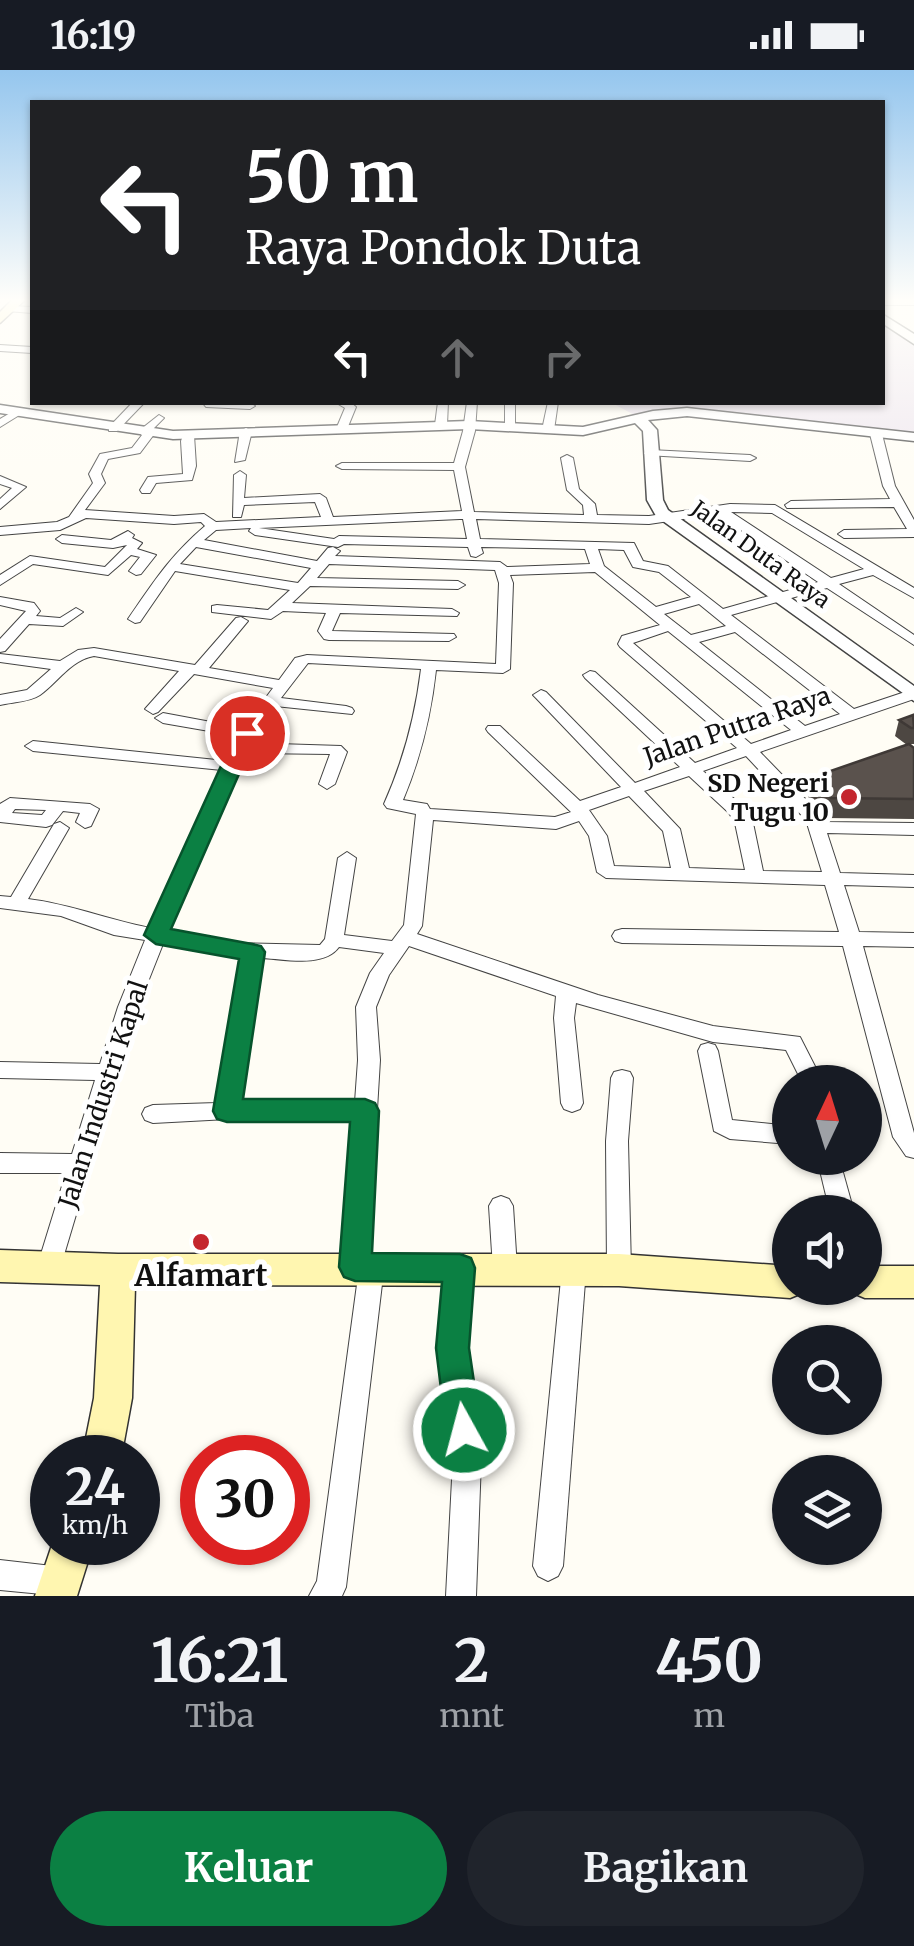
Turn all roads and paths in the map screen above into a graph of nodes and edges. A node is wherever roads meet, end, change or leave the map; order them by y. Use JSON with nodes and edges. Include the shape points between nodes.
{"nodes":[{"id":1,"x":137,"y":405,"type":"edge"},
{"id":2,"x":250,"y":405,"type":"edge"},
{"id":3,"x":347,"y":405,"type":"edge"},
{"id":4,"x":443,"y":405,"type":"edge"},
{"id":5,"x":471,"y":405,"type":"edge"},
{"id":6,"x":510,"y":405,"type":"edge"},
{"id":7,"x":552,"y":405,"type":"edge"},
{"id":8,"x":0,"y":410,"type":"edge"},
{"id":9,"x":16,"y":412,"type":"junction"},
{"id":10,"x":638,"y":419,"type":"junction"},
{"id":11,"x":0,"y":424,"type":"edge"},
{"id":12,"x":468,"y":424,"type":"junction"},
{"id":13,"x":441,"y":425,"type":"junction"},
{"id":14,"x":344,"y":427,"type":"junction"},
{"id":15,"x":511,"y":427,"type":"junction"},
{"id":16,"x":156,"y":428,"type":"junction"},
{"id":17,"x":114,"y":429,"type":"junction"},
{"id":18,"x":548,"y":430,"type":"junction"},
{"id":19,"x":242,"y":431,"type":"junction"},
{"id":20,"x":876,"y":434,"type":"junction"},
{"id":21,"x":188,"y":435,"type":"junction"},
{"id":22,"x":914,"y":437,"type":"edge"},
{"id":23,"x":650,"y":453,"type":"junction"},
{"id":24,"x":567,"y":458,"type":"dead end"},
{"id":25,"x":750,"y":458,"type":"dead end"},
{"id":26,"x":342,"y":466,"type":"dead end"},
{"id":27,"x":459,"y":467,"type":"junction"},
{"id":28,"x":0,"y":480,"type":"edge"},
{"id":29,"x":146,"y":490,"type":"dead end"},
{"id":30,"x":239,"y":502,"type":"junction"},
{"id":31,"x":898,"y":504,"type":"junction"},
{"id":32,"x":0,"y":505,"type":"edge"},
{"id":33,"x":791,"y":505,"type":"dead end"},
{"id":34,"x":719,"y":510,"type":"junction"},
{"id":35,"x":465,"y":515,"type":"junction"},
{"id":36,"x":75,"y":516,"type":"junction"},
{"id":37,"x":146,"y":518,"type":"junction"},
{"id":38,"x":592,"y":518,"type":"junction"},
{"id":39,"x":668,"y":518,"type":"junction"},
{"id":40,"x":334,"y":520,"type":"junction"},
{"id":41,"x":240,"y":524,"type":"junction"},
{"id":42,"x":213,"y":526,"type":"junction"},
{"id":43,"x":0,"y":531,"type":"edge"},
{"id":44,"x":914,"y":532,"type":"edge"},
{"id":45,"x":844,"y":534,"type":"dead end"},
{"id":46,"x":62,"y":539,"type":"dead end"},
{"id":47,"x":192,"y":542,"type":"junction"},
{"id":48,"x":339,"y":542,"type":"junction"},
{"id":49,"x":474,"y":544,"type":"junction"},
{"id":50,"x":590,"y":545,"type":"junction"},
{"id":51,"x":124,"y":546,"type":"junction"},
{"id":52,"x":323,"y":563,"type":"junction"},
{"id":53,"x":477,"y":563,"type":"junction"},
{"id":54,"x":456,"y":564,"type":"junction"},
{"id":55,"x":170,"y":566,"type":"junction"},
{"id":56,"x":598,"y":568,"type":"junction"},
{"id":57,"x":875,"y":570,"type":"junction"},
{"id":58,"x":136,"y":571,"type":"dead end"},
{"id":59,"x":504,"y":571,"type":"junction"},
{"id":60,"x":0,"y":581,"type":"edge"},
{"id":61,"x":830,"y":582,"type":"junction"},
{"id":62,"x":304,"y":585,"type":"junction"},
{"id":63,"x":458,"y":585,"type":"junction"},
{"id":64,"x":914,"y":594,"type":"edge"},
{"id":65,"x":778,"y":597,"type":"junction"},
{"id":66,"x":700,"y":599,"type":"junction"},
{"id":67,"x":0,"y":602,"type":"edge"},
{"id":68,"x":280,"y":607,"type":"junction"},
{"id":69,"x":217,"y":609,"type":"dead end"},
{"id":70,"x":334,"y":610,"type":"junction"},
{"id":71,"x":76,"y":612,"type":"dead end"},
{"id":72,"x":655,"y":612,"type":"junction"},
{"id":73,"x":452,"y":613,"type":"junction"},
{"id":74,"x":720,"y":614,"type":"junction"},
{"id":75,"x":135,"y":619,"type":"dead end"},
{"id":76,"x":25,"y":620,"type":"junction"},
{"id":77,"x":241,"y":622,"type":"dead end"},
{"id":78,"x":671,"y":626,"type":"junction"},
{"id":79,"x":737,"y":627,"type":"junction"},
{"id":80,"x":448,"y":637,"type":"junction"},
{"id":81,"x":688,"y":640,"type":"junction"},
{"id":82,"x":914,"y":640,"type":"edge"},
{"id":83,"x":0,"y":648,"type":"edge"},
{"id":84,"x":0,"y":658,"type":"edge"},
{"id":85,"x":437,"y":662,"type":"junction"},
{"id":86,"x":63,"y":666,"type":"junction"},
{"id":87,"x":194,"y":670,"type":"junction"},
{"id":88,"x":590,"y":675,"type":"dead end"},
{"id":89,"x":277,"y":693,"type":"junction"},
{"id":90,"x":914,"y":694,"type":"edge"},
{"id":91,"x":541,"y":695,"type":"dead end"},
{"id":92,"x":0,"y":700,"type":"edge"},
{"id":93,"x":346,"y":711,"type":"dead end"},
{"id":94,"x":850,"y":714,"type":"junction"},
{"id":95,"x":494,"y":729,"type":"dead end"},
{"id":96,"x":802,"y":731,"type":"junction"},
{"id":97,"x":33,"y":746,"type":"dead end"},
{"id":98,"x":238,"y":749,"type":"junction"},
{"id":99,"x":748,"y":750,"type":"junction"},
{"id":100,"x":692,"y":768,"type":"junction"},
{"id":101,"x":327,"y":784,"type":"dead end"},
{"id":102,"x":810,"y":786,"type":"edge"},
{"id":103,"x":632,"y":788,"type":"junction"},
{"id":104,"x":792,"y":793,"type":"junction"},
{"id":105,"x":580,"y":811,"type":"junction"},
{"id":106,"x":425,"y":814,"type":"junction"},
{"id":107,"x":0,"y":816,"type":"edge"},
{"id":108,"x":85,"y":822,"type":"dead end"},
{"id":109,"x":818,"y":827,"type":"junction"},
{"id":110,"x":60,"y":828,"type":"dead end"},
{"id":111,"x":914,"y":828,"type":"edge"},
{"id":112,"x":347,"y":858,"type":"dead end"},
{"id":113,"x":682,"y":874,"type":"junction"},
{"id":114,"x":755,"y":876,"type":"junction"},
{"id":115,"x":833,"y":880,"type":"junction"},
{"id":116,"x":914,"y":881,"type":"edge"},
{"id":117,"x":8,"y":903,"type":"edge"},
{"id":118,"x":156,"y":935,"type":"junction"},
{"id":119,"x":622,"y":936,"type":"dead end"},
{"id":120,"x":852,"y":939,"type":"junction"},
{"id":121,"x":334,"y":940,"type":"junction"},
{"id":122,"x":914,"y":940,"type":"edge"},
{"id":123,"x":402,"y":943,"type":"junction"},
{"id":124,"x":252,"y":952,"type":"junction"},
{"id":125,"x":567,"y":992,"type":"junction"},
{"id":126,"x":708,"y":1052,"type":"dead end"},
{"id":127,"x":804,"y":1065,"type":"edge"},
{"id":128,"x":0,"y":1070,"type":"edge"},
{"id":129,"x":106,"y":1072,"type":"junction"},
{"id":130,"x":622,"y":1078,"type":"dead end"},
{"id":131,"x":572,"y":1103,"type":"dead end"},
{"id":132,"x":227,"y":1111,"type":"junction"},
{"id":133,"x":365,"y":1111,"type":"junction"},
{"id":134,"x":153,"y":1114,"type":"dead end"},
{"id":135,"x":772,"y":1134,"type":"edge"},
{"id":136,"x":913,"y":1148,"type":"edge"},
{"id":137,"x":0,"y":1163,"type":"edge"},
{"id":138,"x":80,"y":1164,"type":"junction"},
{"id":139,"x":501,"y":1206,"type":"dead end"},
{"id":140,"x":0,"y":1266,"type":"edge"},
{"id":141,"x":49,"y":1267,"type":"junction"},
{"id":142,"x":364,"y":1267,"type":"junction"},
{"id":143,"x":460,"y":1268,"type":"junction"},
{"id":144,"x":506,"y":1268,"type":"junction"},
{"id":145,"x":118,"y":1270,"type":"junction"},
{"id":146,"x":574,"y":1270,"type":"junction"},
{"id":147,"x":619,"y":1270,"type":"junction"},
{"id":148,"x":772,"y":1281,"type":"edge"},
{"id":149,"x":882,"y":1282,"type":"edge"},
{"id":150,"x":914,"y":1282,"type":"edge"},
{"id":151,"x":106,"y":1435,"type":"edge"},
{"id":152,"x":548,"y":1566,"type":"dead end"},
{"id":153,"x":64,"y":1573,"type":"edge"},
{"id":154,"x":0,"y":1575,"type":"edge"},
{"id":155,"x":324,"y":1596,"type":"edge"},
{"id":156,"x":461,"y":1596,"type":"edge"}],
"edges":[{"from":1,"to":17,"type":"street"},
{"from":2,"to":19,"type":"street"},
{"from":3,"to":14,"type":"street"},
{"from":4,"to":13,"type":"street"},
{"from":5,"to":12,"type":"street"},
{"from":6,"to":15,"type":"street"},
{"from":7,"to":18,"type":"street"},
{"from":8,"to":9,"type":"street"},
{"from":9,"to":11,"type":"street"},
{"from":9,"to":17,"type":"street"},
{"from":10,"to":18,"type":"street","via":[[593,430]]},
{"from":10,"to":20,"type":"street","via":[[686,412]]},
{"from":10,"to":23,"type":"street","name":"Jalan Duta Raya","via":[[649,427]]},
{"from":12,"to":13,"type":"street"},
{"from":12,"to":15,"type":"street"},
{"from":12,"to":27,"type":"street"},
{"from":13,"to":14,"type":"street"},
{"from":14,"to":19,"type":"street"},
{"from":15,"to":18,"type":"street"},
{"from":16,"to":17,"type":"street"},
{"from":16,"to":21,"type":"street"},
{"from":16,"to":36,"type":"street","via":[[136,451],[104,456],[98,483]]},
{"from":19,"to":21,"type":"street"},
{"from":19,"to":30,"type":"street"},
{"from":20,"to":22,"type":"street"},
{"from":20,"to":31,"type":"street"},
{"from":21,"to":29,"type":"street","via":[[188,478],[152,480]]},
{"from":23,"to":25,"type":"street"},
{"from":23,"to":39,"type":"street","name":"Jalan Duta Raya","via":[[656,505]]},
{"from":24,"to":38,"type":"street","via":[[573,490],[589,504]]},
{"from":26,"to":27,"type":"street"},
{"from":27,"to":35,"type":"street"},
{"from":28,"to":32,"type":"street","via":[[20,487]]},
{"from":30,"to":40,"type":"street","via":[[320,498]]},
{"from":30,"to":41,"type":"street"},
{"from":31,"to":33,"type":"street"},
{"from":31,"to":44,"type":"street"},
{"from":34,"to":39,"type":"street"},
{"from":34,"to":57,"type":"street","via":[[782,511]]},
{"from":34,"to":61,"type":"street"},
{"from":35,"to":38,"type":"street"},
{"from":35,"to":40,"type":"street"},
{"from":35,"to":49,"type":"street"},
{"from":36,"to":37,"type":"street"},
{"from":36,"to":43,"type":"street","via":[[60,526]]},
{"from":37,"to":42,"type":"street","via":[[204,518]]},
{"from":37,"to":51,"type":"street"},
{"from":38,"to":39,"type":"street"},
{"from":39,"to":65,"type":"street","name":"Jalan Duta Raya"},
{"from":40,"to":41,"type":"street"},
{"from":40,"to":48,"type":"street"},
{"from":41,"to":42,"type":"street"},
{"from":41,"to":48,"type":"street"},
{"from":42,"to":47,"type":"street"},
{"from":44,"to":45,"type":"street"},
{"from":46,"to":51,"type":"street"},
{"from":47,"to":52,"type":"street"},
{"from":47,"to":55,"type":"street"},
{"from":48,"to":49,"type":"street"},
{"from":48,"to":52,"type":"street"},
{"from":49,"to":50,"type":"street"},
{"from":49,"to":53,"type":"street"},
{"from":50,"to":56,"type":"street"},
{"from":50,"to":66,"type":"street","via":[[629,546],[638,564],[659,568]]},
{"from":51,"to":58,"type":"street","via":[[149,555]]},
{"from":51,"to":60,"type":"street","via":[[113,572],[30,560]]},
{"from":52,"to":54,"type":"street"},
{"from":52,"to":62,"type":"street"},
{"from":53,"to":54,"type":"street"},
{"from":53,"to":59,"type":"street"},
{"from":54,"to":63,"type":"street"},
{"from":55,"to":62,"type":"street"},
{"from":55,"to":75,"type":"street"},
{"from":56,"to":59,"type":"street"},
{"from":56,"to":72,"type":"street"},
{"from":57,"to":61,"type":"street"},
{"from":57,"to":64,"type":"street"},
{"from":59,"to":85,"type":"street","via":[[503,669]]},
{"from":61,"to":65,"type":"street"},
{"from":61,"to":82,"type":"street"},
{"from":62,"to":63,"type":"street"},
{"from":62,"to":68,"type":"street"},
{"from":63,"to":73,"type":"street"},
{"from":65,"to":74,"type":"street"},
{"from":65,"to":90,"type":"street","name":"Jalan Duta Raya"},
{"from":66,"to":72,"type":"street"},
{"from":66,"to":74,"type":"street"},
{"from":67,"to":76,"type":"street","via":[[33,608]]},
{"from":68,"to":69,"type":"street","via":[[268,616]]},
{"from":68,"to":70,"type":"street"},
{"from":70,"to":73,"type":"street"},
{"from":70,"to":80,"type":"street","via":[[324,631],[329,636]]},
{"from":71,"to":76,"type":"street","via":[[63,622]]},
{"from":72,"to":78,"type":"street"},
{"from":73,"to":80,"type":"street"},
{"from":74,"to":79,"type":"street"},
{"from":76,"to":83,"type":"street"},
{"from":77,"to":87,"type":"street"},
{"from":78,"to":81,"type":"street"},
{"from":78,"to":99,"type":"street","via":[[624,644]]},
{"from":79,"to":81,"type":"street"},
{"from":79,"to":94,"type":"street"},
{"from":80,"to":85,"type":"street"},
{"from":81,"to":96,"type":"street"},
{"from":84,"to":86,"type":"street"},
{"from":85,"to":89,"type":"street","name":"Jalan Industri Kapal","via":[[303,660]]},
{"from":85,"to":106,"type":"street","via":[[393,804]]},
{"from":86,"to":87,"type":"street","via":[[94,652]]},
{"from":86,"to":92,"type":"street","via":[[32,694]]},
{"from":87,"to":89,"type":"street"},
{"from":87,"to":98,"type":"street","via":[[158,714]]},
{"from":88,"to":100,"type":"street"},
{"from":89,"to":93,"type":"street"},
{"from":89,"to":98,"type":"street","name":"Jalan Industri Kapal"},
{"from":90,"to":94,"type":"street","name":"Jalan Putra Raya"},
{"from":91,"to":103,"type":"street"},
{"from":94,"to":96,"type":"street","name":"Jalan Putra Raya"},
{"from":95,"to":105,"type":"street"},
{"from":96,"to":99,"type":"street","name":"Jalan Putra Raya"},
{"from":97,"to":98,"type":"street"},
{"from":98,"to":101,"type":"street","via":[[335,750]]},
{"from":98,"to":118,"type":"street","name":"Jalan Industri Kapal"},
{"from":99,"to":100,"type":"street","name":"Jalan Putra Raya"},
{"from":99,"to":104,"type":"street"},
{"from":100,"to":103,"type":"street","name":"Jalan Putra Raya"},
{"from":100,"to":114,"type":"street","via":[[740,816]]},
{"from":102,"to":104,"type":"street"},
{"from":103,"to":105,"type":"street","name":"Jalan Putra Raya"},
{"from":103,"to":113,"type":"street","via":[[674,834]]},
{"from":104,"to":109,"type":"street"},
{"from":105,"to":106,"type":"street","name":"Jalan Putra Raya","via":[[556,822]]},
{"from":105,"to":113,"type":"street","via":[[598,836],[606,872]]},
{"from":106,"to":123,"type":"street","via":[[413,926]]},
{"from":107,"to":108,"type":"street","via":[[46,820],[58,805],[90,808]]},
{"from":109,"to":111,"type":"street"},
{"from":109,"to":115,"type":"street"},
{"from":110,"to":117,"type":"street"},
{"from":112,"to":121,"type":"street"},
{"from":113,"to":114,"type":"street"},
{"from":114,"to":115,"type":"street"},
{"from":115,"to":116,"type":"street"},
{"from":115,"to":120,"type":"street"},
{"from":117,"to":118,"type":"street"},
{"from":118,"to":124,"type":"street"},
{"from":118,"to":129,"type":"street","name":"Jalan Industri Kapal"},
{"from":119,"to":120,"type":"street"},
{"from":120,"to":122,"type":"street"},
{"from":120,"to":136,"type":"street","via":[[904,1136]]},
{"from":121,"to":123,"type":"street"},
{"from":121,"to":124,"type":"street","via":[[316,952]]},
{"from":123,"to":125,"type":"street"},
{"from":123,"to":133,"type":"street","via":[[366,1007]]},
{"from":124,"to":132,"type":"street"},
{"from":125,"to":127,"type":"street","via":[[712,1034],[793,1043]]},
{"from":125,"to":131,"type":"street"},
{"from":126,"to":135,"type":"street","via":[[722,1125]]},
{"from":128,"to":129,"type":"street"},
{"from":129,"to":138,"type":"street","name":"Jalan Industri Kapal"},
{"from":130,"to":147,"type":"street"},
{"from":132,"to":133,"type":"street"},
{"from":132,"to":134,"type":"street"},
{"from":133,"to":142,"type":"street"},
{"from":137,"to":138,"type":"street"},
{"from":138,"to":141,"type":"street","name":"Jalan Industri Kapal"},
{"from":139,"to":144,"type":"street"},
{"from":140,"to":141,"type":"main road"},
{"from":141,"to":145,"type":"main road"},
{"from":142,"to":143,"type":"main road"},
{"from":142,"to":145,"type":"main road"},
{"from":142,"to":155,"type":"street","via":[[331,1587]]},
{"from":143,"to":144,"type":"main road"},
{"from":143,"to":156,"type":"street","via":[[452,1348],[467,1460]]},
{"from":144,"to":146,"type":"main road"},
{"from":145,"to":151,"type":"main road","via":[[114,1398]]},
{"from":146,"to":147,"type":"main road"},
{"from":146,"to":152,"type":"street"},
{"from":147,"to":148,"type":"main road"},
{"from":149,"to":150,"type":"main road"},
{"from":153,"to":154,"type":"street"}]}
